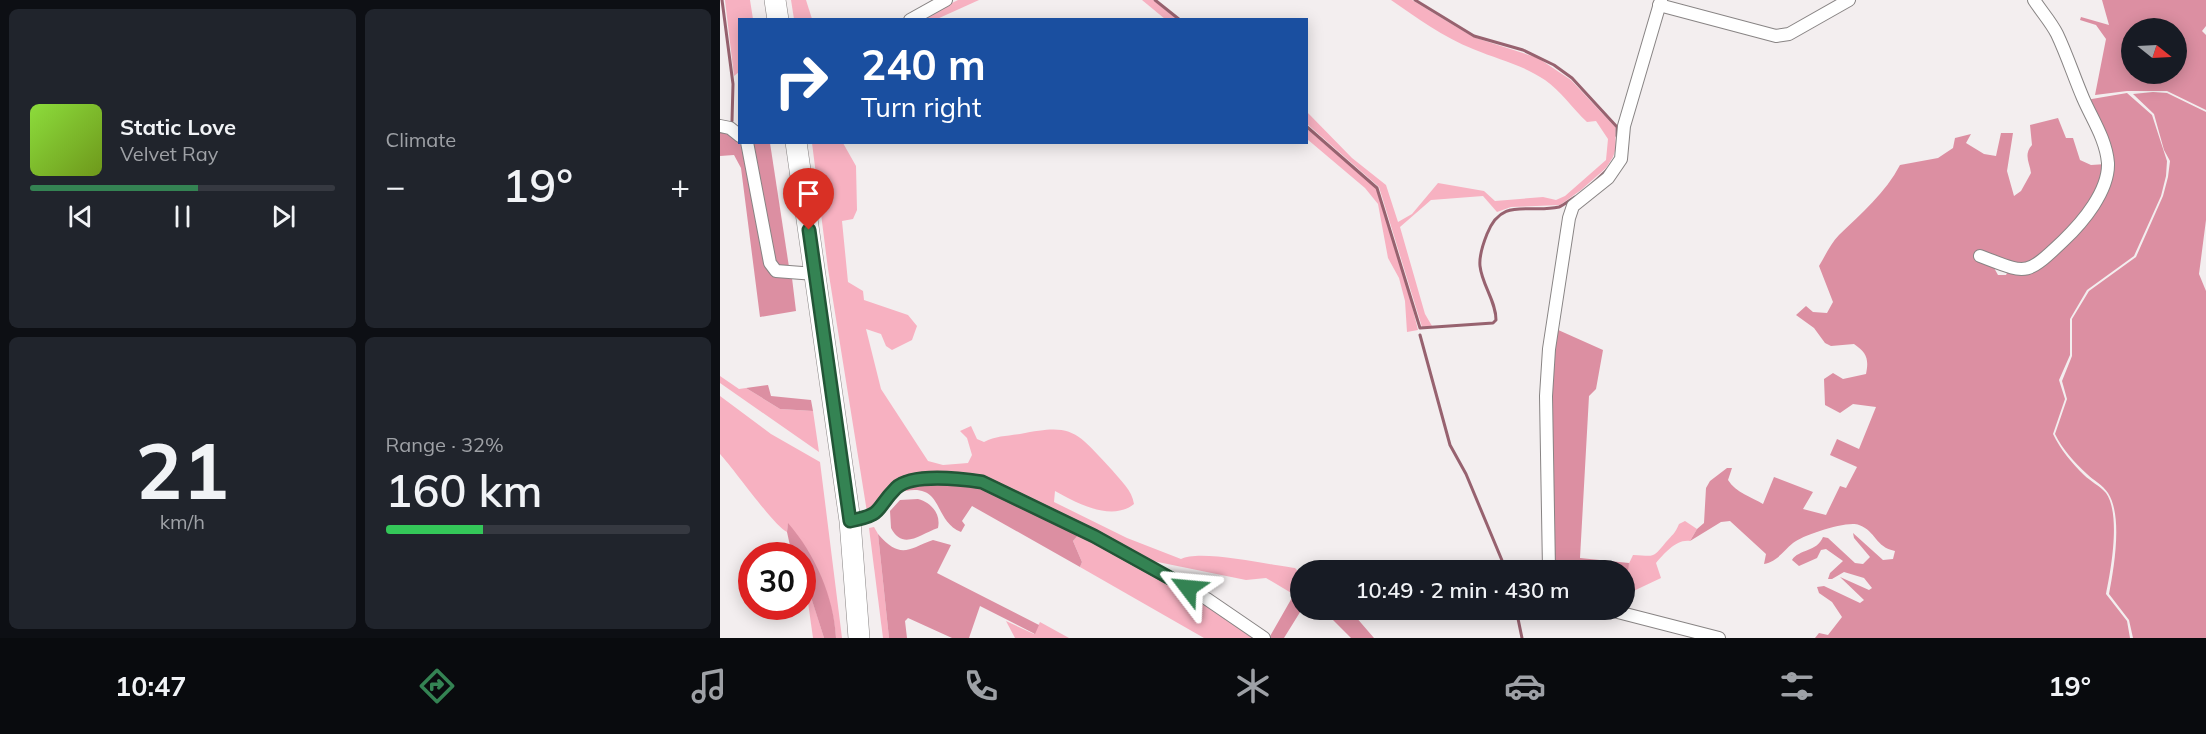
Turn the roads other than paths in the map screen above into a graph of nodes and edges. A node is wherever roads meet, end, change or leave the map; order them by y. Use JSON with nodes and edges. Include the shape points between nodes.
{"nodes":[{"id":1,"x":775,"y":0,"type":"edge"},
{"id":2,"x":946,"y":0,"type":"edge"},
{"id":3,"x":1849,"y":0,"type":"edge"},
{"id":4,"x":2034,"y":0,"type":"edge"},
{"id":5,"x":1660,"y":2,"type":"edge"},
{"id":6,"x":778,"y":18,"type":"edge"},
{"id":7,"x":914,"y":18,"type":"edge"},
{"id":8,"x":720,"y":126,"type":"edge"},
{"id":9,"x":738,"y":134,"type":"edge"},
{"id":10,"x":743,"y":144,"type":"edge"},
{"id":11,"x":796,"y":144,"type":"edge"},
{"id":12,"x":1980,"y":256,"type":"dead end"},
{"id":13,"x":815,"y":274,"type":"junction"},
{"id":14,"x":850,"y":521,"type":"junction"},
{"id":15,"x":1549,"y":560,"type":"edge"},
{"id":16,"x":1635,"y":616,"type":"edge"},
{"id":17,"x":859,"y":638,"type":"edge"},
{"id":18,"x":1264,"y":638,"type":"edge"},
{"id":19,"x":1719,"y":638,"type":"edge"}],
"edges":[{"from":1,"to":6,"type":"highway"},
{"from":2,"to":7,"type":"street"},
{"from":3,"to":5,"type":"street","via":[[1789,34],[1776,36]]},
{"from":4,"to":12,"type":"street","via":[[2056,32],[2099,130],[2108,164],[2104,184],[2090,211],[2036,265],[2024,270],[2010,269]]},
{"from":5,"to":15,"type":"street","via":[[1624,126],[1621,159],[1608,178],[1573,206],[1569,218],[1549,349],[1546,396]]},
{"from":8,"to":9,"type":"street"},
{"from":10,"to":13,"type":"street","via":[[770,263],[776,271]]},
{"from":11,"to":13,"type":"highway"},
{"from":13,"to":14,"type":"highway"},
{"from":14,"to":17,"type":"highway"},
{"from":14,"to":18,"type":"street","via":[[878,513],[897,487],[911,480],[982,482],[1103,541],[1207,599]]},
{"from":16,"to":19,"type":"street"}]}
